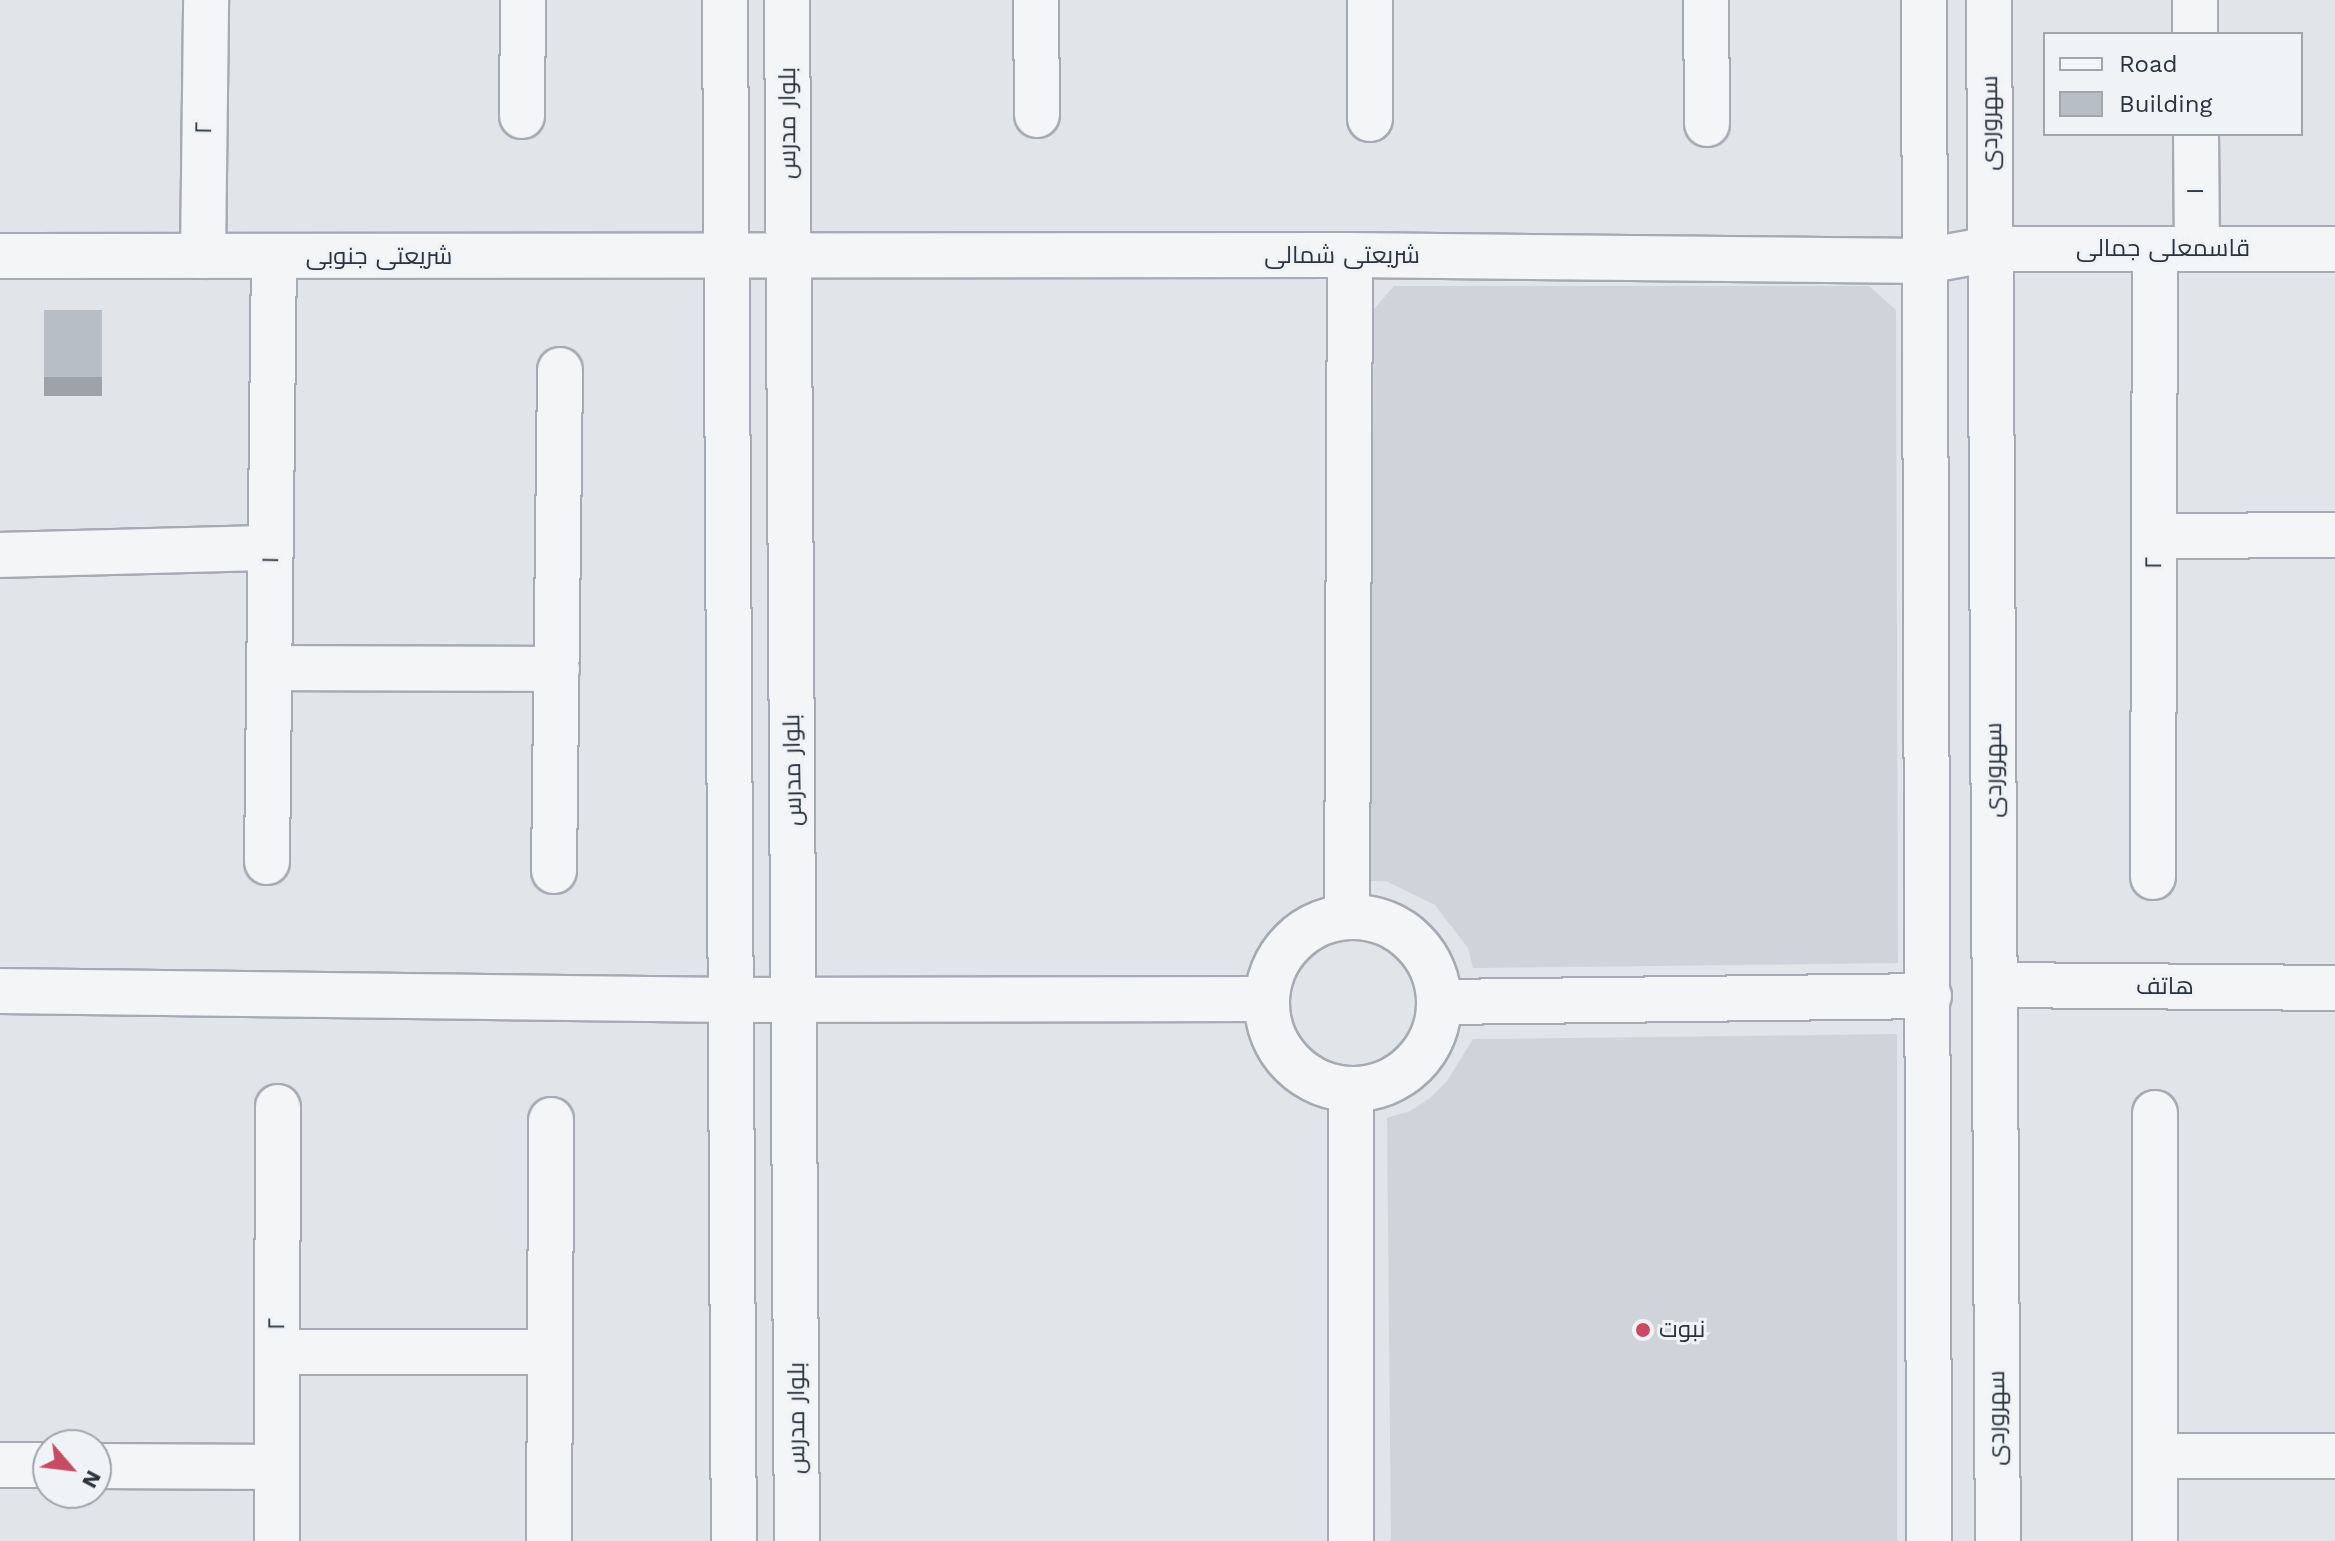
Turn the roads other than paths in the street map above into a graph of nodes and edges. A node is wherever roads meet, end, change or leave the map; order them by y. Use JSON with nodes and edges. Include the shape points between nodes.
{"nodes":[{"id":1,"x":206,"y":0,"type":"edge"},
{"id":2,"x":523,"y":0,"type":"edge"},
{"id":3,"x":725,"y":0,"type":"edge"},
{"id":4,"x":787,"y":0,"type":"edge"},
{"id":5,"x":1036,"y":0,"type":"edge"},
{"id":6,"x":1370,"y":0,"type":"edge"},
{"id":7,"x":1706,"y":0,"type":"edge"},
{"id":8,"x":1924,"y":0,"type":"edge"},
{"id":9,"x":1989,"y":0,"type":"edge"},
{"id":10,"x":2195,"y":0,"type":"edge"},
{"id":11,"x":2195,"y":32,"type":"edge"},
{"id":12,"x":1037,"y":115,"type":"dead end"},
{"id":13,"x":522,"y":116,"type":"dead end"},
{"id":14,"x":1370,"y":119,"type":"dead end"},
{"id":15,"x":1707,"y":124,"type":"dead end"},
{"id":16,"x":2196,"y":136,"type":"edge"},
{"id":17,"x":1991,"y":249,"type":"junction"},
{"id":18,"x":2176,"y":249,"type":"junction"},
{"id":19,"x":2335,"y":249,"type":"edge"},
{"id":20,"x":1350,"y":255,"type":"junction"},
{"id":21,"x":0,"y":256,"type":"edge"},
{"id":22,"x":203,"y":256,"type":"junction"},
{"id":23,"x":274,"y":257,"type":"junction"},
{"id":24,"x":758,"y":258,"type":"junction"},
{"id":25,"x":1925,"y":261,"type":"junction"},
{"id":26,"x":560,"y":370,"type":"dead end"},
{"id":27,"x":2335,"y":535,"type":"edge"},
{"id":28,"x":2154,"y":536,"type":"junction"},
{"id":29,"x":271,"y":548,"type":"junction"},
{"id":30,"x":0,"y":555,"type":"edge"},
{"id":31,"x":270,"y":668,"type":"junction"},
{"id":32,"x":557,"y":669,"type":"junction"},
{"id":33,"x":267,"y":862,"type":"dead end"},
{"id":34,"x":554,"y":871,"type":"dead end"},
{"id":35,"x":2153,"y":877,"type":"dead end"},
{"id":36,"x":1347,"y":916,"type":"junction"},
{"id":37,"x":1995,"y":985,"type":"junction"},
{"id":38,"x":2335,"y":988,"type":"edge"},
{"id":39,"x":0,"y":991,"type":"edge"},
{"id":40,"x":1929,"y":996,"type":"junction"},
{"id":41,"x":795,"y":999,"type":"junction"},
{"id":42,"x":1265,"y":999,"type":"junction"},
{"id":43,"x":731,"y":1000,"type":"junction"},
{"id":44,"x":1441,"y":1002,"type":"junction"},
{"id":45,"x":1351,"y":1091,"type":"junction"},
{"id":46,"x":278,"y":1107,"type":"dead end"},
{"id":47,"x":2155,"y":1113,"type":"dead end"},
{"id":48,"x":551,"y":1120,"type":"dead end"},
{"id":49,"x":277,"y":1352,"type":"junction"},
{"id":50,"x":549,"y":1352,"type":"junction"},
{"id":51,"x":2155,"y":1456,"type":"junction"},
{"id":52,"x":2335,"y":1456,"type":"edge"},
{"id":53,"x":0,"y":1465,"type":"edge"},
{"id":54,"x":32,"y":1465,"type":"edge"},
{"id":55,"x":112,"y":1466,"type":"edge"},
{"id":56,"x":277,"y":1467,"type":"junction"},
{"id":57,"x":277,"y":1541,"type":"edge"},
{"id":58,"x":549,"y":1541,"type":"edge"},
{"id":59,"x":734,"y":1541,"type":"edge"},
{"id":60,"x":797,"y":1541,"type":"edge"},
{"id":61,"x":1351,"y":1541,"type":"edge"},
{"id":62,"x":1929,"y":1541,"type":"edge"},
{"id":63,"x":1998,"y":1541,"type":"edge"},
{"id":64,"x":2155,"y":1541,"type":"edge"}],
"edges":[{"from":1,"to":22,"type":"street","name":"۲"},
{"from":2,"to":13,"type":"street"},
{"from":3,"to":24,"type":"street","name":"بلوار مدرس"},
{"from":4,"to":24,"type":"street","name":"بلوار مدرس"},
{"from":5,"to":12,"type":"street"},
{"from":6,"to":14,"type":"street"},
{"from":7,"to":15,"type":"street"},
{"from":8,"to":25,"type":"street"},
{"from":9,"to":17,"type":"street","name":"سهروردی"},
{"from":10,"to":11,"type":"street"},
{"from":16,"to":18,"type":"street","name":"۱"},
{"from":17,"to":18,"type":"street","name":"قاسمعلی جمالی"},
{"from":17,"to":25,"type":"street","name":"قاسمعلی جمالی"},
{"from":17,"to":37,"type":"street","name":"سهروردی"},
{"from":18,"to":19,"type":"street","name":"قاسمعلی جمالی"},
{"from":18,"to":28,"type":"street","name":"۲"},
{"from":20,"to":24,"type":"street","name":"شریعتی شمالی"},
{"from":20,"to":25,"type":"street","name":"شریعتی شمالی"},
{"from":20,"to":36,"type":"street"},
{"from":21,"to":22,"type":"street","name":"شریعتی جنوبی"},
{"from":22,"to":23,"type":"street","name":"شریعتی جنوبی"},
{"from":23,"to":24,"type":"street","name":"شریعتی جنوبی"},
{"from":23,"to":29,"type":"street","name":"۱"},
{"from":24,"to":41,"type":"street","name":"بلوار مدرس"},
{"from":24,"to":43,"type":"street","name":"بلوار مدرس"},
{"from":25,"to":40,"type":"street"},
{"from":26,"to":32,"type":"street"},
{"from":27,"to":28,"type":"street"},
{"from":28,"to":35,"type":"street","name":"۲"},
{"from":29,"to":30,"type":"street"},
{"from":29,"to":31,"type":"street","name":"۱"},
{"from":31,"to":32,"type":"street"},
{"from":31,"to":33,"type":"street","name":"۱"},
{"from":32,"to":34,"type":"street"},
{"from":36,"to":42,"type":"street","via":[[1307,929],[1287,949],[1278,959]]},
{"from":36,"to":44,"type":"street","via":[[1392,925],[1427,957]]},
{"from":37,"to":38,"type":"street","name":"هاتف"},
{"from":37,"to":63,"type":"street","name":"سهروردی"},
{"from":39,"to":43,"type":"street"},
{"from":40,"to":44,"type":"street"},
{"from":40,"to":62,"type":"street"},
{"from":41,"to":42,"type":"street"},
{"from":41,"to":43,"type":"street"},
{"from":41,"to":60,"type":"street","name":"بلوار مدرس"},
{"from":42,"to":45,"type":"street","via":[[1275,1044],[1307,1078]]},
{"from":43,"to":59,"type":"street","name":"بلوار مدرس"},
{"from":44,"to":45,"type":"street","via":[[1429,1046],[1396,1079]]},
{"from":45,"to":61,"type":"street"},
{"from":46,"to":49,"type":"street","name":"۲"},
{"from":47,"to":51,"type":"street"},
{"from":48,"to":50,"type":"street"},
{"from":49,"to":50,"type":"street"},
{"from":49,"to":56,"type":"street","name":"۲"},
{"from":50,"to":58,"type":"street"},
{"from":51,"to":52,"type":"street"},
{"from":51,"to":64,"type":"street"},
{"from":53,"to":54,"type":"street"},
{"from":55,"to":56,"type":"street"},
{"from":56,"to":57,"type":"street","name":"۲"}]}
